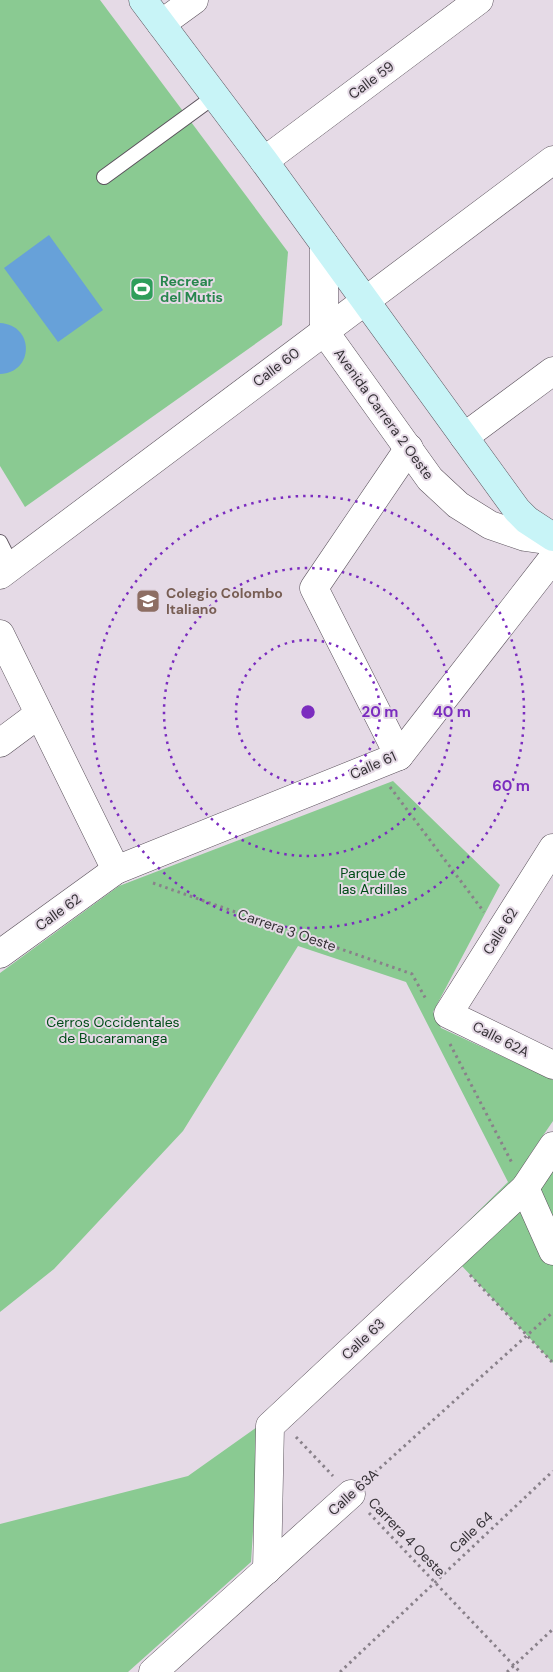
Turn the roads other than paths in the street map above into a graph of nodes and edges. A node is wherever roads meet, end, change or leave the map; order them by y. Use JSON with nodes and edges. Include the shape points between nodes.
{"nodes":[{"id":1,"x":143,"y":0,"type":"edge"},
{"id":2,"x":194,"y":0,"type":"edge"},
{"id":3,"x":479,"y":0,"type":"edge"},
{"id":4,"x":161,"y":24,"type":"junction"},
{"id":5,"x":215,"y":96,"type":"junction"},
{"id":6,"x":553,"y":160,"type":"edge"},
{"id":7,"x":264,"y":161,"type":"junction"},
{"id":8,"x":104,"y":177,"type":"dead end"},
{"id":9,"x":324,"y":244,"type":"junction"},
{"id":10,"x":365,"y":300,"type":"junction"},
{"id":11,"x":324,"y":331,"type":"junction"},
{"id":12,"x":553,"y":371,"type":"edge"},
{"id":13,"x":464,"y":437,"type":"junction"},
{"id":14,"x":409,"y":448,"type":"junction"},
{"id":15,"x":553,"y":537,"type":"edge"},
{"id":16,"x":553,"y":541,"type":"edge"},
{"id":17,"x":553,"y":558,"type":"edge"},
{"id":18,"x":4,"y":561,"type":"edge"},
{"id":19,"x":0,"y":634,"type":"edge"},
{"id":20,"x":39,"y":714,"type":"junction"},
{"id":21,"x":0,"y":742,"type":"edge"},
{"id":22,"x":400,"y":756,"type":"junction"},
{"id":23,"x":553,"y":848,"type":"edge"},
{"id":24,"x":116,"y":870,"type":"junction"},
{"id":25,"x":0,"y":954,"type":"edge"},
{"id":26,"x":441,"y":1018,"type":"joint"},
{"id":27,"x":553,"y":1066,"type":"edge"},
{"id":28,"x":553,"y":1146,"type":"edge"},
{"id":29,"x":525,"y":1188,"type":"junction"},
{"id":30,"x":553,"y":1251,"type":"edge"},
{"id":31,"x":351,"y":1494,"type":"road end"},
{"id":32,"x":267,"y":1570,"type":"junction"},
{"id":33,"x":153,"y":1672,"type":"edge"}],
"edges":[{"from":1,"to":4,"type":"main road"},
{"from":2,"to":4,"type":"street"},
{"from":3,"to":7,"type":"street","name":"Calle 59"},
{"from":4,"to":5,"type":"main road"},
{"from":5,"to":7,"type":"main road"},
{"from":5,"to":8,"type":"lane"},
{"from":6,"to":10,"type":"street","name":"Calle 60"},
{"from":7,"to":9,"type":"main road"},
{"from":9,"to":10,"type":"main road"},
{"from":9,"to":11,"type":"street"},
{"from":10,"to":11,"type":"street","name":"Calle 60"},
{"from":10,"to":13,"type":"main road"},
{"from":11,"to":14,"type":"street","name":"Avenida Carrera 2 Oeste"},
{"from":11,"to":18,"type":"street","name":"Calle 60"},
{"from":12,"to":13,"type":"street"},
{"from":13,"to":15,"type":"main road","via":[[517,510],[526,520]]},
{"from":14,"to":16,"type":"street","name":"Avenida Carrera 2 Oeste","via":[[430,479],[458,505],[490,525],[525,537]]},
{"from":14,"to":22,"type":"street","via":[[314,588]]},
{"from":17,"to":22,"type":"street","name":"Calle 61"},
{"from":19,"to":20,"type":"street"},
{"from":20,"to":21,"type":"street"},
{"from":20,"to":24,"type":"street"},
{"from":22,"to":24,"type":"street","name":"Calle 61"},
{"from":23,"to":26,"type":"street","name":"Calle 62"},
{"from":24,"to":25,"type":"street","name":"Calle 62"},
{"from":26,"to":27,"type":"street","name":"Calle 62A"},
{"from":28,"to":29,"type":"street","name":"Calle 63"},
{"from":29,"to":30,"type":"street"},
{"from":29,"to":32,"type":"street","name":"Calle 63","via":[[270,1426]]},
{"from":31,"to":32,"type":"street","name":"Calle 63A"},
{"from":32,"to":33,"type":"street","name":"Calle 63A"}]}
